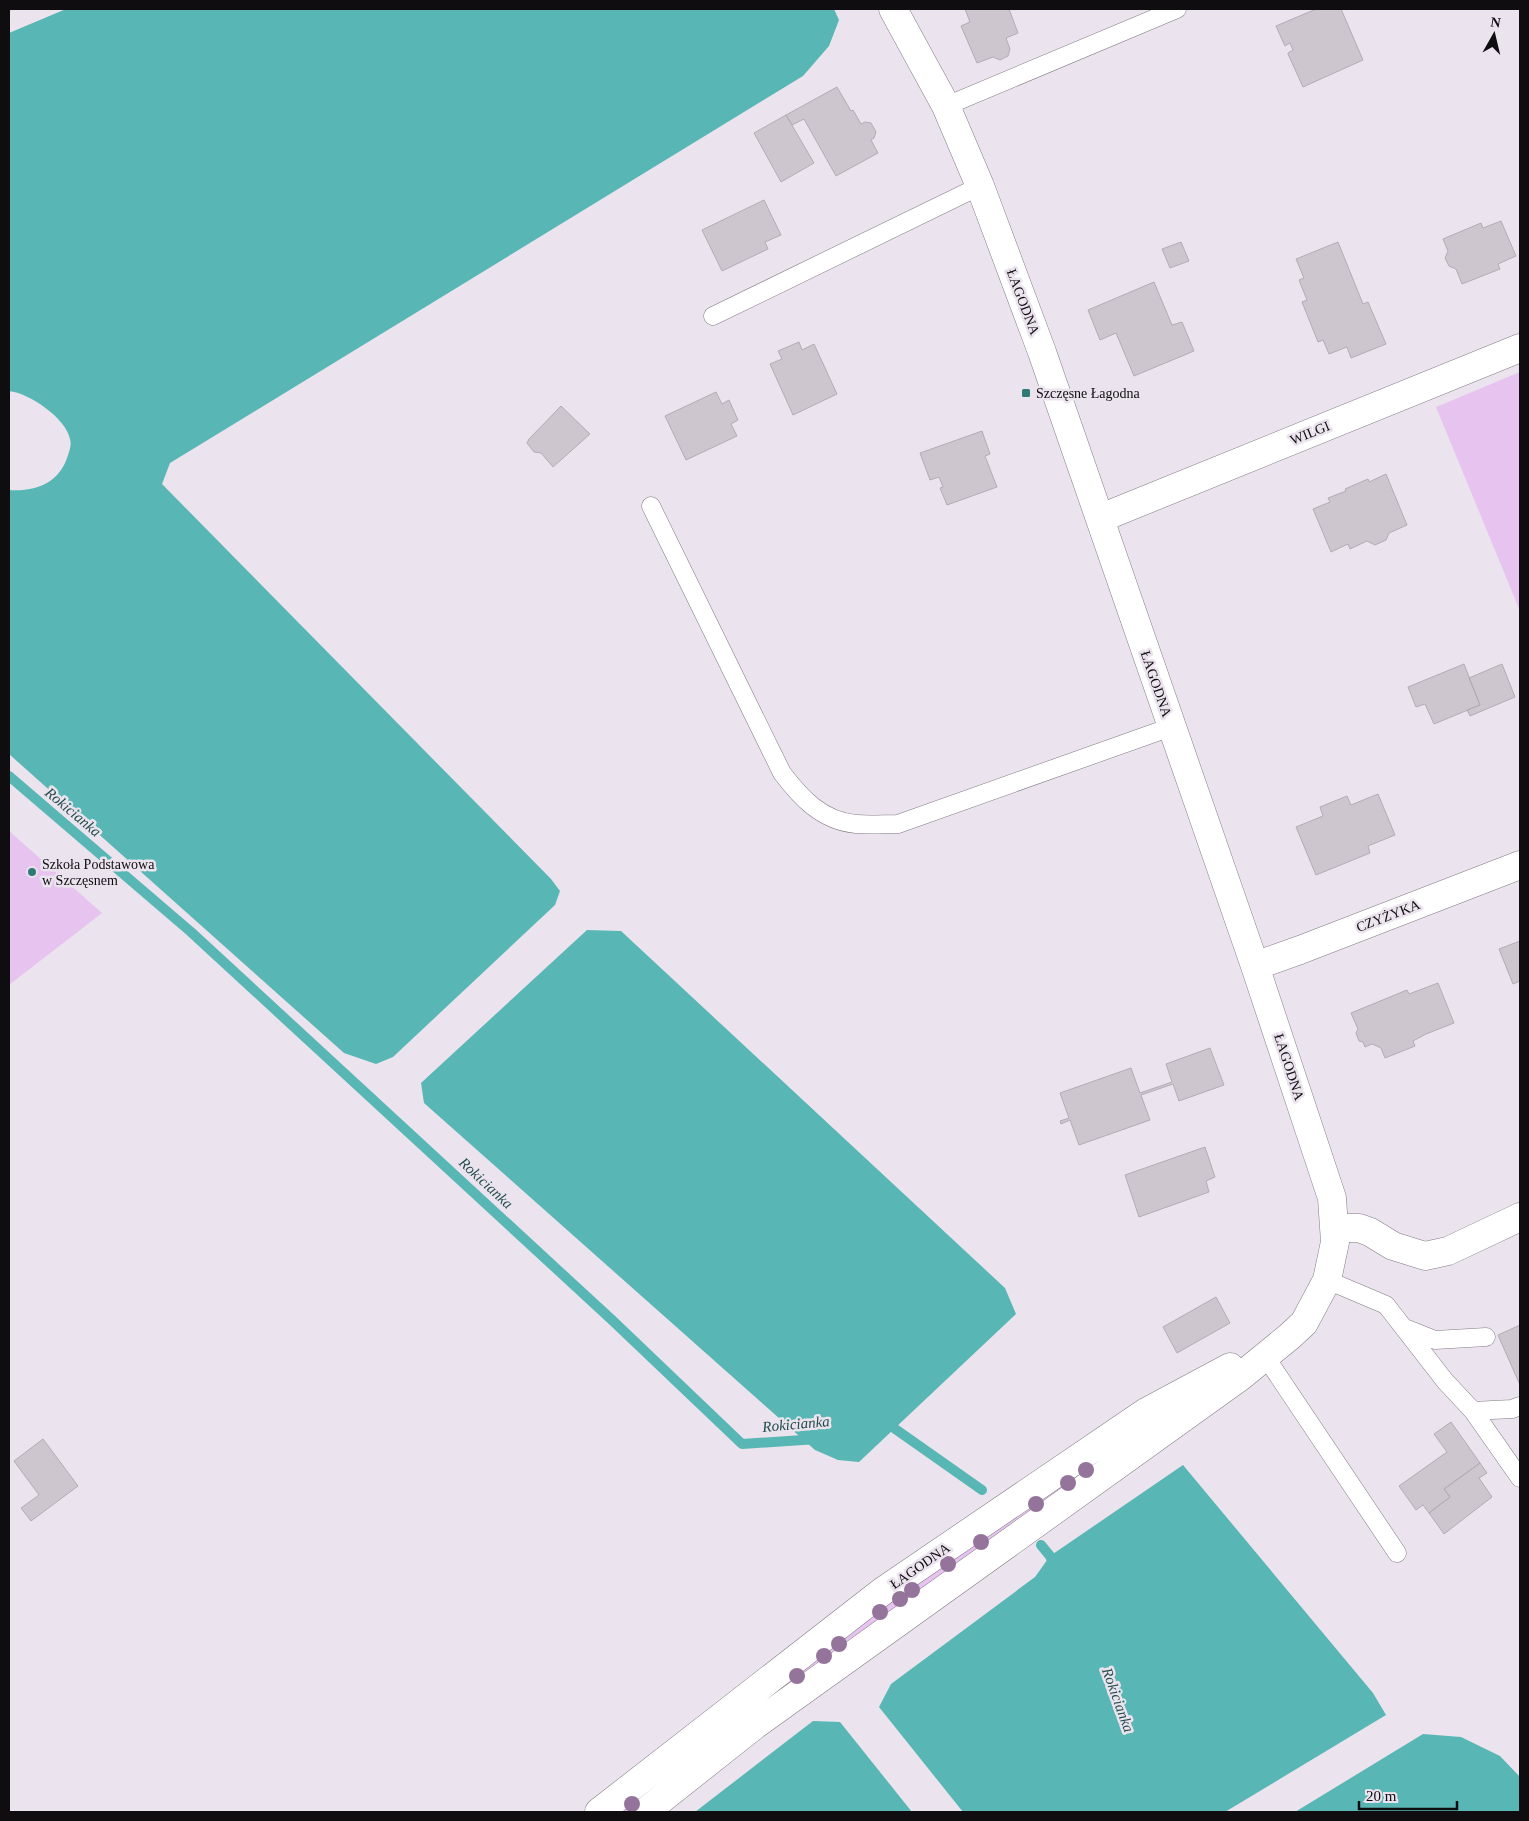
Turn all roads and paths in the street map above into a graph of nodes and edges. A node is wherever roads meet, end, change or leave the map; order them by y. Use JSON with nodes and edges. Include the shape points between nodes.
{"nodes":[{"id":1,"x":13,"y":9,"type":"edge"},
{"id":2,"x":893,"y":9,"type":"edge"},
{"id":3,"x":1177,"y":9,"type":"edge"},
{"id":4,"x":9,"y":10,"type":"edge"},
{"id":5,"x":946,"y":106,"type":"junction"},
{"id":6,"x":980,"y":186,"type":"junction"},
{"id":7,"x":713,"y":316,"type":"dead end"},
{"id":8,"x":1520,"y":348,"type":"edge"},
{"id":9,"x":651,"y":506,"type":"dead end"},
{"id":10,"x":1101,"y":518,"type":"junction"},
{"id":11,"x":1171,"y":727,"type":"junction"},
{"id":12,"x":1520,"y":865,"type":"edge"},
{"id":13,"x":1255,"y":966,"type":"junction"},
{"id":14,"x":1520,"y":1217,"type":"edge"},
{"id":15,"x":1335,"y":1228,"type":"junction"},
{"id":16,"x":1327,"y":1280,"type":"junction"},
{"id":17,"x":1405,"y":1328,"type":"junction"},
{"id":18,"x":1486,"y":1337,"type":"dead end"},
{"id":19,"x":1265,"y":1356,"type":"junction"},
{"id":20,"x":1520,"y":1406,"type":"edge"},
{"id":21,"x":1473,"y":1411,"type":"junction"},
{"id":22,"x":1520,"y":1478,"type":"edge"},
{"id":23,"x":1397,"y":1553,"type":"dead end"},
{"id":24,"x":599,"y":1812,"type":"edge"},
{"id":25,"x":645,"y":1812,"type":"edge"}],
"edges":[{"from":1,"to":4,"type":"path"},
{"from":2,"to":5,"type":"street","name":"ŁAGODNA"},
{"from":3,"to":5,"type":"lane"},
{"from":5,"to":6,"type":"street","name":"ŁAGODNA"},
{"from":6,"to":7,"type":"lane"},
{"from":6,"to":10,"type":"street","name":"ŁAGODNA"},
{"from":8,"to":10,"type":"street","name":"WILGI"},
{"from":9,"to":11,"type":"lane","via":[[782,773],[799,796],[823,815],[854,824],[898,824]]},
{"from":10,"to":11,"type":"street","name":"ŁAGODNA"},
{"from":11,"to":13,"type":"street","name":"ŁAGODNA"},
{"from":12,"to":13,"type":"street","name":"CZYŻYKA"},
{"from":13,"to":15,"type":"street","name":"ŁAGODNA","via":[[1332,1198]]},
{"from":14,"to":15,"type":"street","via":[[1448,1251],[1425,1256],[1393,1246],[1359,1228]]},
{"from":15,"to":16,"type":"street","name":"ŁAGODNA"},
{"from":16,"to":17,"type":"lane","via":[[1386,1305]]},
{"from":16,"to":19,"type":"street","name":"ŁAGODNA","via":[[1304,1322]]},
{"from":17,"to":18,"type":"lane","via":[[1436,1340]]},
{"from":17,"to":21,"type":"lane","via":[[1445,1381]]},
{"from":19,"to":23,"type":"lane"},
{"from":19,"to":24,"type":"street","name":"ŁAGODNA","via":[[1224,1370],[1146,1412],[1103,1440],[883,1591]]},
{"from":19,"to":25,"type":"street","name":"ŁAGODNA","via":[[755,1725]]},
{"from":20,"to":21,"type":"lane"},
{"from":21,"to":22,"type":"lane"}]}
